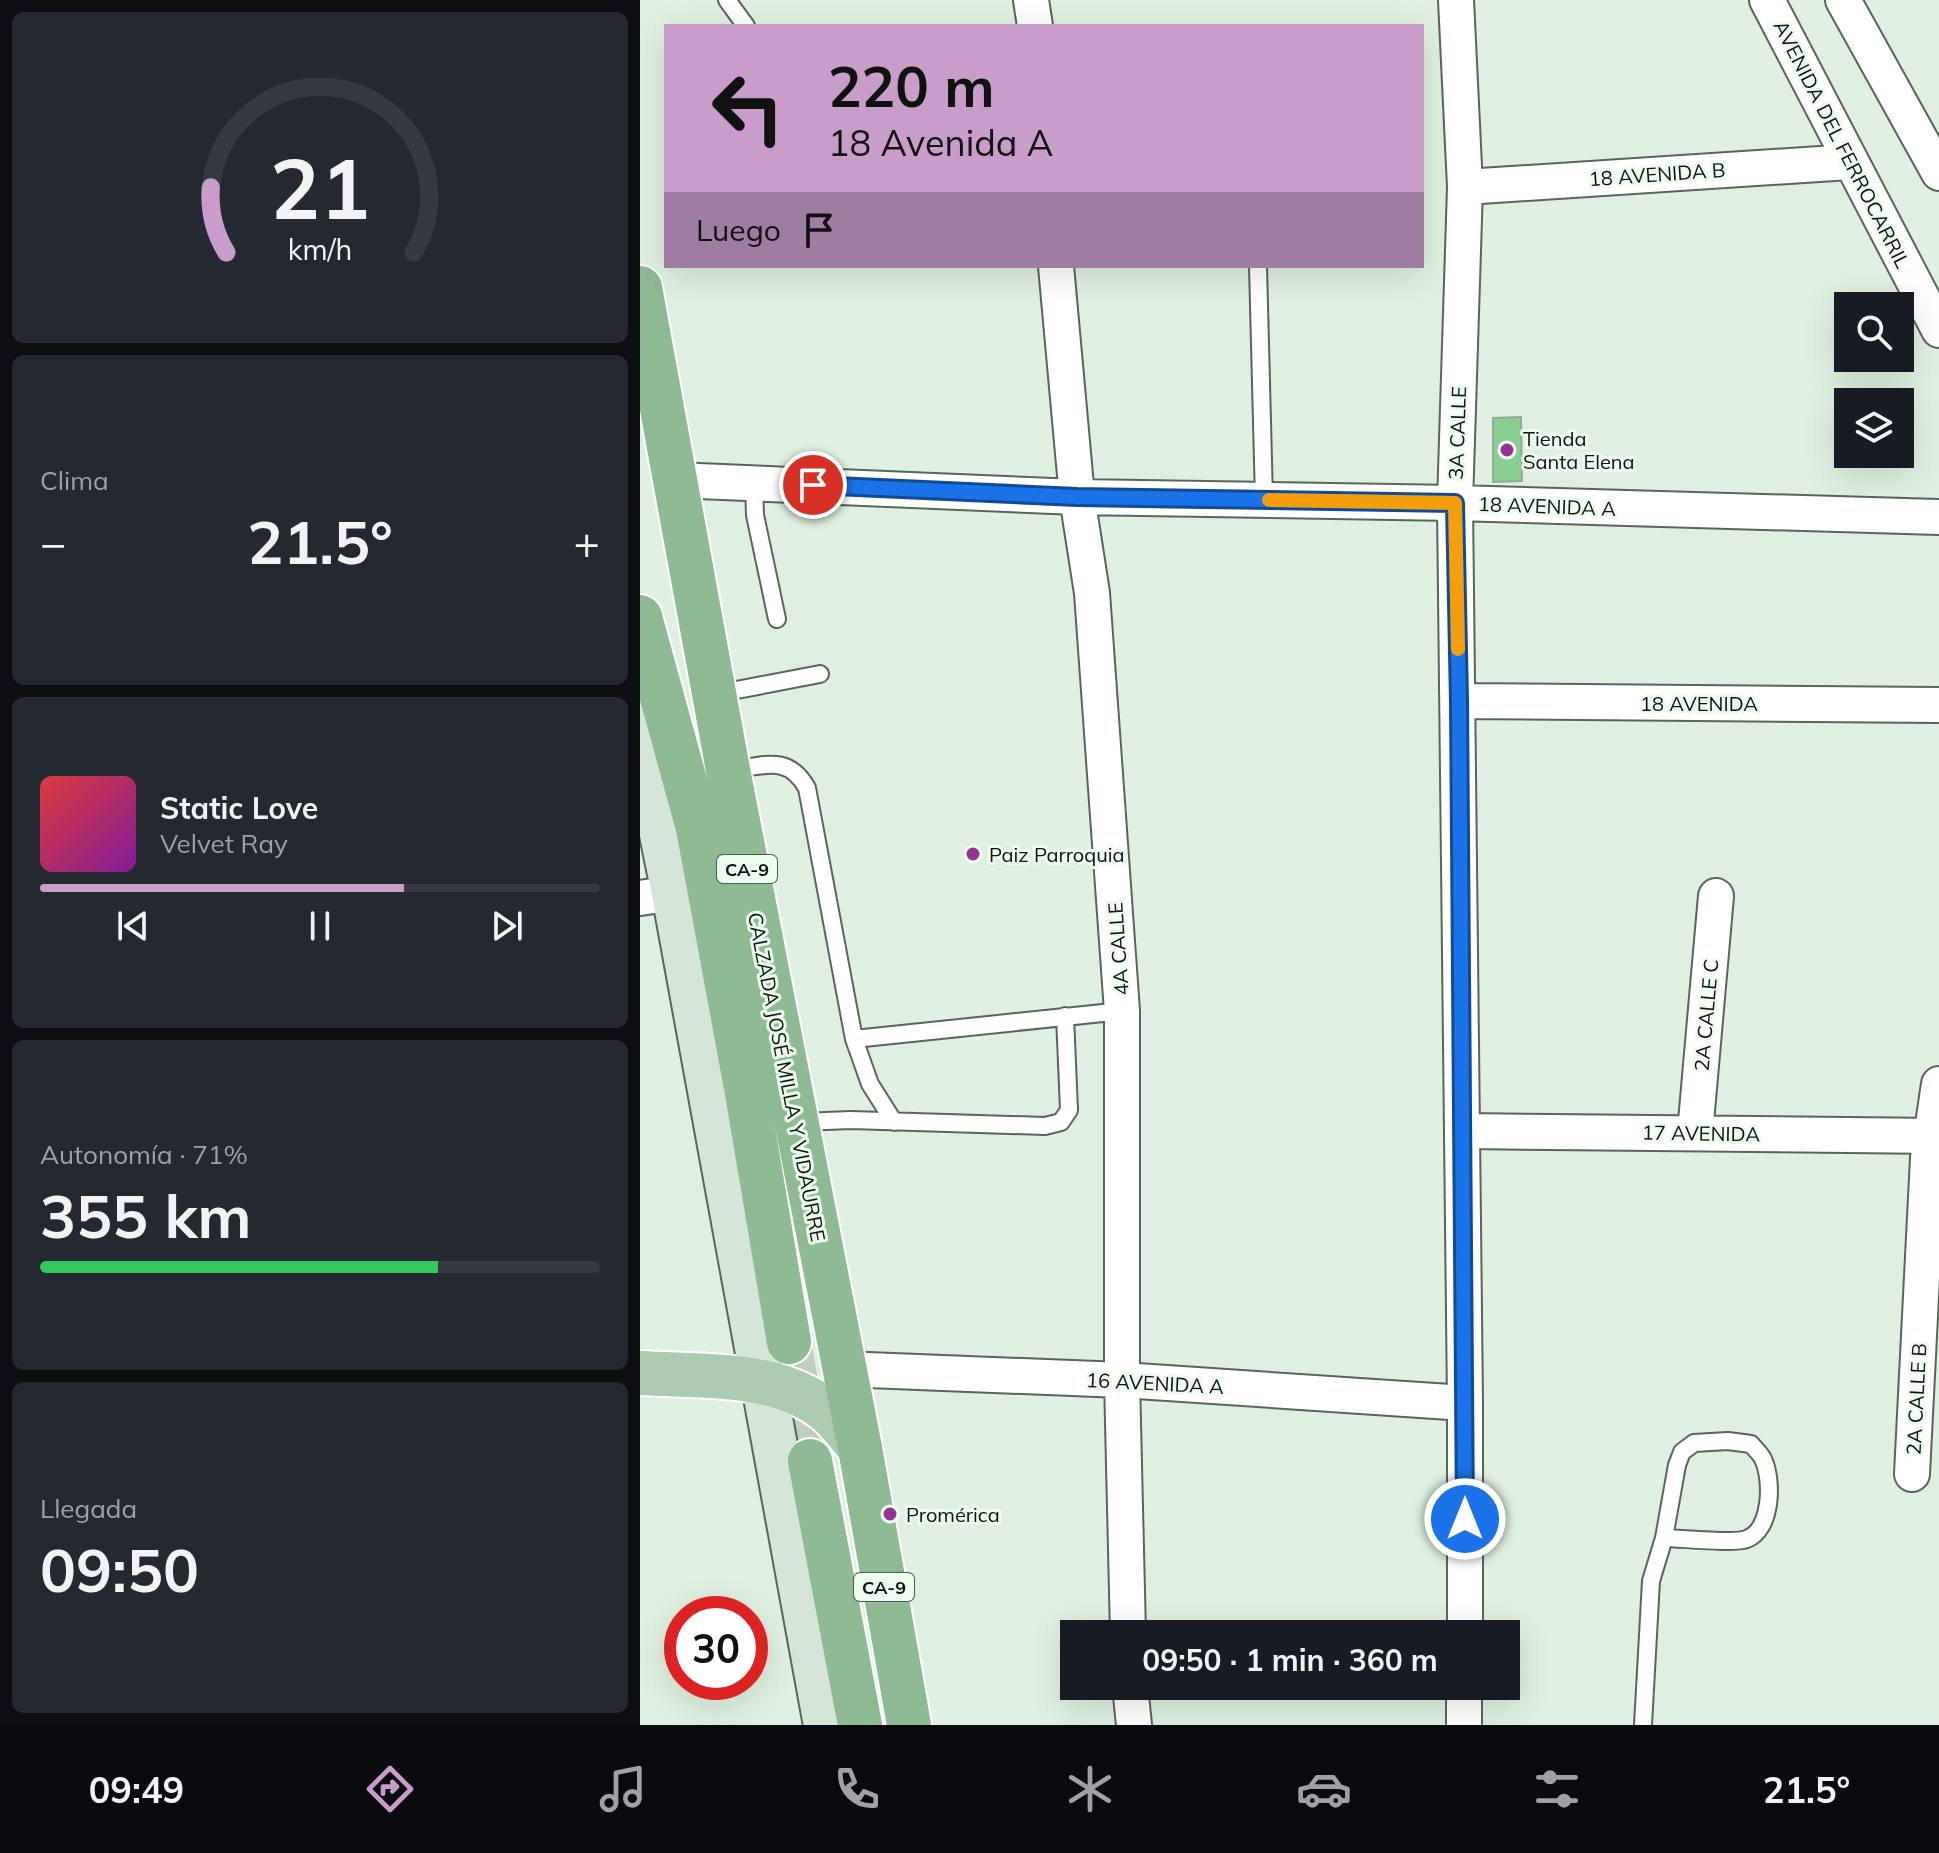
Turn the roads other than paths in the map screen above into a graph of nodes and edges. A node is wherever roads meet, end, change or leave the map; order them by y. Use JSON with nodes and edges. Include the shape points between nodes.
{"nodes":[{"id":1,"x":727,"y":0,"type":"edge"},
{"id":2,"x":1031,"y":0,"type":"edge"},
{"id":3,"x":1456,"y":0,"type":"edge"},
{"id":4,"x":1767,"y":0,"type":"edge"},
{"id":5,"x":1843,"y":0,"type":"edge"},
{"id":6,"x":745,"y":24,"type":"edge"},
{"id":7,"x":1035,"y":24,"type":"edge"},
{"id":8,"x":1850,"y":162,"type":"junction"},
{"id":9,"x":1939,"y":173,"type":"edge"},
{"id":10,"x":1465,"y":187,"type":"junction"},
{"id":11,"x":1056,"y":268,"type":"edge"},
{"id":12,"x":1258,"y":268,"type":"edge"},
{"id":13,"x":640,"y":288,"type":"edge"},
{"id":14,"x":1939,"y":330,"type":"edge"},
{"id":15,"x":675,"y":480,"type":"junction"},
{"id":16,"x":754,"y":483,"type":"junction"},
{"id":17,"x":1077,"y":497,"type":"junction"},
{"id":18,"x":1264,"y":500,"type":"junction"},
{"id":19,"x":1455,"y":503,"type":"junction"},
{"id":20,"x":1939,"y":517,"type":"edge"},
{"id":21,"x":640,"y":617,"type":"edge"},
{"id":22,"x":777,"y":619,"type":"dead end"},
{"id":23,"x":820,"y":674,"type":"dead end"},
{"id":24,"x":714,"y":694,"type":"junction"},
{"id":25,"x":1459,"y":701,"type":"junction"},
{"id":26,"x":1939,"y":705,"type":"edge"},
{"id":27,"x":640,"y":713,"type":"edge"},
{"id":28,"x":728,"y":770,"type":"junction"},
{"id":29,"x":657,"y":896,"type":"edge"},
{"id":30,"x":1716,"y":896,"type":"dead end"},
{"id":31,"x":1122,"y":1011,"type":"junction"},
{"id":32,"x":1065,"y":1016,"type":"junction"},
{"id":33,"x":854,"y":1039,"type":"junction"},
{"id":34,"x":1939,"y":1084,"type":"edge"},
{"id":35,"x":796,"y":1122,"type":"junction"},
{"id":36,"x":894,"y":1122,"type":"junction"},
{"id":37,"x":1463,"y":1131,"type":"junction"},
{"id":38,"x":1695,"y":1133,"type":"junction"},
{"id":39,"x":1936,"y":1136,"type":"edge"},
{"id":40,"x":789,"y":1342,"type":"tunnel mouth"},
{"id":41,"x":843,"y":1369,"type":"junction"},
{"id":42,"x":640,"y":1373,"type":"edge"},
{"id":43,"x":1122,"y":1380,"type":"junction"},
{"id":44,"x":762,"y":1381,"type":"junction"},
{"id":45,"x":1465,"y":1403,"type":"junction"},
{"id":46,"x":860,"y":1448,"type":"junction"},
{"id":47,"x":810,"y":1461,"type":"tunnel mouth"},
{"id":48,"x":1912,"y":1474,"type":"dead end"},
{"id":49,"x":1664,"y":1538,"type":"junction"},
{"id":50,"x":1128,"y":1620,"type":"edge"},
{"id":51,"x":1465,"y":1620,"type":"edge"},
{"id":52,"x":1131,"y":1700,"type":"edge"},
{"id":53,"x":1464,"y":1700,"type":"edge"},
{"id":54,"x":826,"y":1725,"type":"edge"},
{"id":55,"x":860,"y":1725,"type":"edge"},
{"id":56,"x":909,"y":1725,"type":"edge"},
{"id":57,"x":1134,"y":1725,"type":"edge"},
{"id":58,"x":1464,"y":1725,"type":"edge"},
{"id":59,"x":1643,"y":1725,"type":"edge"}],
"edges":[{"from":1,"to":6,"type":"lane"},
{"from":2,"to":7,"type":"street"},
{"from":3,"to":10,"type":"street","name":"3A CALLE"},
{"from":4,"to":8,"type":"street","name":"AVENIDA DEL FERROCARRIL"},
{"from":5,"to":9,"type":"street"},
{"from":8,"to":10,"type":"street","name":"18 AVENIDA B"},
{"from":8,"to":14,"type":"street","name":"AVENIDA DEL FERROCARRIL"},
{"from":10,"to":19,"type":"street","name":"3A CALLE"},
{"from":11,"to":17,"type":"street","name":"4A CALLE"},
{"from":12,"to":18,"type":"lane"},
{"from":13,"to":15,"type":"highway","name":"CALZADA JOSÉ MILLA Y VIDAURRE","number":"CA-9"},
{"from":15,"to":16,"type":"street","name":"18 AVENIDA A"},
{"from":15,"to":24,"type":"highway","name":"CALZADA JOSÉ MILLA Y VIDAURRE","number":"CA-9"},
{"from":16,"to":17,"type":"street","name":"18 AVENIDA A"},
{"from":16,"to":22,"type":"lane","via":[[755,515]]},
{"from":17,"to":18,"type":"street","name":"18 AVENIDA A"},
{"from":17,"to":31,"type":"street","name":"4A CALLE","via":[[1092,593]]},
{"from":18,"to":19,"type":"street","name":"18 AVENIDA A"},
{"from":19,"to":20,"type":"street","name":"18 AVENIDA A"},
{"from":19,"to":25,"type":"street","name":"3A CALLE"},
{"from":21,"to":40,"type":"highway","name":"CALZADA JOSÉ MILLA Y VIDAURRE","number":"CA-9","via":[[698,828]]},
{"from":23,"to":24,"type":"lane"},
{"from":24,"to":28,"type":"highway","name":"CALZADA JOSÉ MILLA Y VIDAURRE","number":"CA-9"},
{"from":25,"to":26,"type":"street","name":"18 AVENIDA"},
{"from":25,"to":37,"type":"street","name":"3A CALLE"},
{"from":27,"to":29,"type":"main road"},
{"from":28,"to":33,"type":"lane","via":[[785,765],[807,788]]},
{"from":28,"to":35,"type":"highway","name":"CALZADA JOSÉ MILLA Y VIDAURRE","number":"CA-9"},
{"from":29,"to":44,"type":"main road"},
{"from":30,"to":38,"type":"street","name":"2A CALLE C"},
{"from":31,"to":32,"type":"lane"},
{"from":31,"to":43,"type":"street","name":"4A CALLE"},
{"from":32,"to":33,"type":"lane"},
{"from":32,"to":36,"type":"lane","via":[[1069,1110],[1061,1122]]},
{"from":33,"to":36,"type":"lane","via":[[870,1084]]},
{"from":34,"to":39,"type":"street","name":"2A CALLE B"},
{"from":35,"to":36,"type":"lane"},
{"from":35,"to":41,"type":"highway","name":"CALZADA JOSÉ MILLA Y VIDAURRE","number":"CA-9"},
{"from":37,"to":38,"type":"street","name":"17 AVENIDA"},
{"from":37,"to":45,"type":"street","name":"3A CALLE"},
{"from":38,"to":39,"type":"street","name":"17 AVENIDA"},
{"from":39,"to":48,"type":"street","name":"2A CALLE B","via":[[1928,1158]]},
{"from":41,"to":43,"type":"street","name":"16 AVENIDA A"},
{"from":41,"to":46,"type":"highway","name":"CALZADA JOSÉ MILLA Y VIDAURRE","number":"CA-9"},
{"from":42,"to":44,"type":"main road"},
{"from":43,"to":45,"type":"street","name":"16 AVENIDA A"},
{"from":43,"to":50,"type":"street","name":"4A CALLE"},
{"from":44,"to":46,"type":"main road","via":[[792,1390],[828,1412]]},
{"from":44,"to":54,"type":"main road"},
{"from":45,"to":51,"type":"street","name":"3A CALLE"},
{"from":46,"to":56,"type":"highway","name":"CALZADA JOSÉ MILLA Y VIDAURRE","number":"CA-9"},
{"from":47,"to":55,"type":"highway","number":"CA-9"},
{"from":49,"to":49,"type":"lane","via":[[1745,1540],[1757,1532],[1769,1510],[1769,1492],[1763,1458],[1751,1444],[1694,1443],[1682,1452]]},
{"from":49,"to":59,"type":"lane","via":[[1651,1581]]},
{"from":52,"to":57,"type":"street"},
{"from":53,"to":58,"type":"street"}]}
